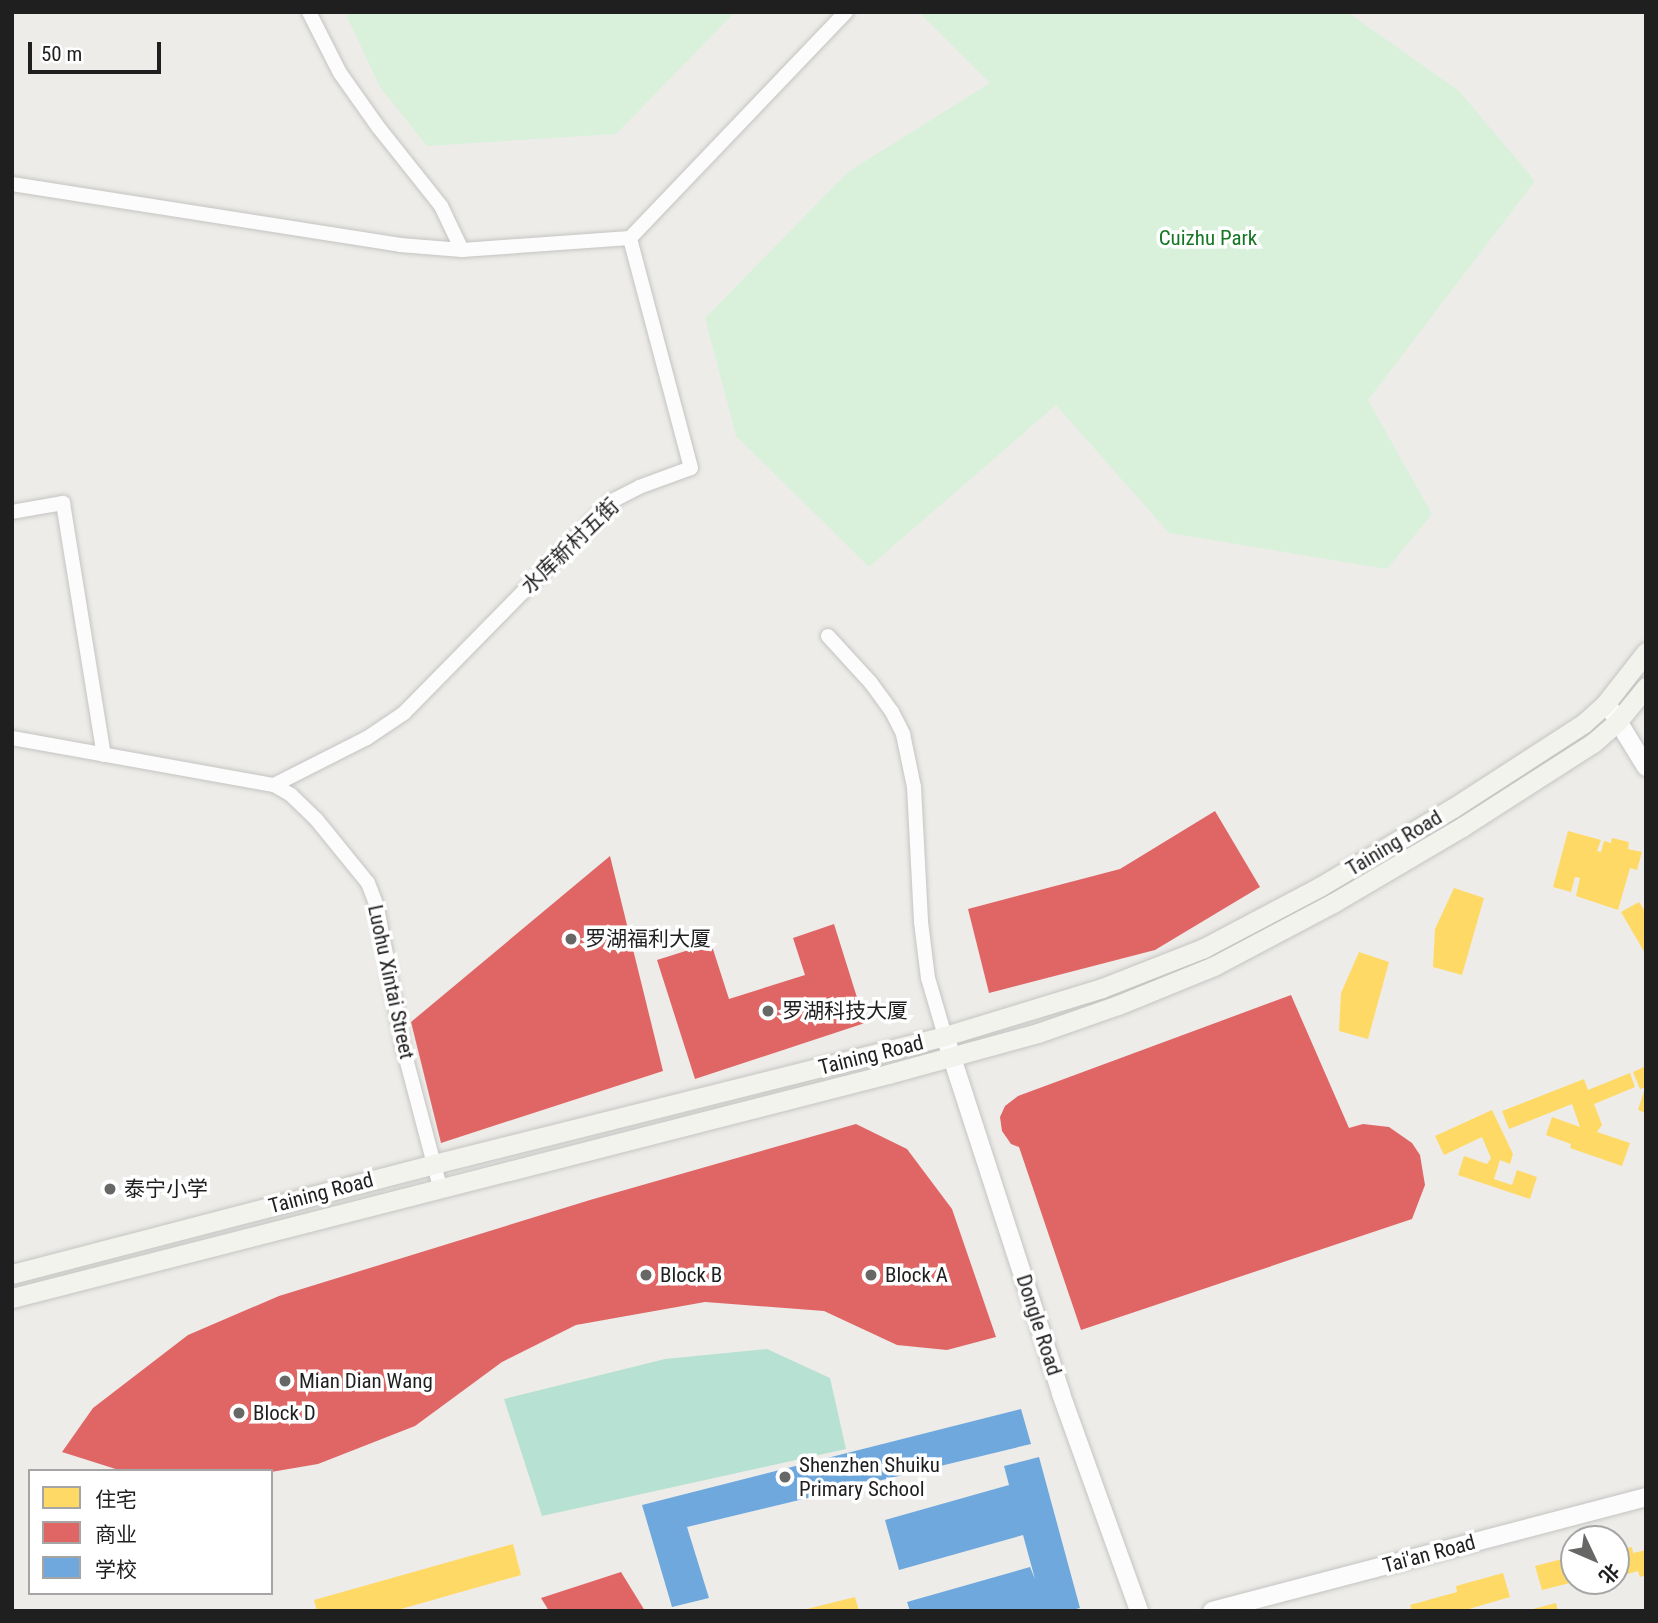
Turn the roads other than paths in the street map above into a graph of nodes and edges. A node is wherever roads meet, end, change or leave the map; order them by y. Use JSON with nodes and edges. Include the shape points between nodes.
{"nodes":[{"id":1,"x":309,"y":12,"type":"edge"},
{"id":2,"x":846,"y":12,"type":"edge"},
{"id":3,"x":12,"y":184,"type":"edge"},
{"id":4,"x":630,"y":238,"type":"junction"},
{"id":5,"x":462,"y":250,"type":"junction"},
{"id":6,"x":12,"y":512,"type":"edge"},
{"id":7,"x":828,"y":636,"type":"dead end"},
{"id":8,"x":1646,"y":652,"type":"edge"},
{"id":9,"x":1646,"y":687,"type":"edge"},
{"id":10,"x":1606,"y":703,"type":"junction"},
{"id":11,"x":1618,"y":721,"type":"junction"},
{"id":12,"x":12,"y":738,"type":"edge"},
{"id":13,"x":104,"y":755,"type":"junction"},
{"id":14,"x":1646,"y":767,"type":"edge"},
{"id":15,"x":274,"y":785,"type":"junction"},
{"id":16,"x":945,"y":1036,"type":"junction"},
{"id":17,"x":951,"y":1057,"type":"junction"},
{"id":18,"x":434,"y":1164,"type":"junction"},
{"id":19,"x":440,"y":1187,"type":"junction"},
{"id":20,"x":12,"y":1274,"type":"edge"},
{"id":21,"x":12,"y":1298,"type":"edge"},
{"id":22,"x":1646,"y":1497,"type":"edge"},
{"id":23,"x":1139,"y":1611,"type":"edge"},
{"id":24,"x":1212,"y":1611,"type":"edge"}],
"edges":[{"from":1,"to":5,"type":"street","via":[[340,72],[441,206]]},
{"from":2,"to":4,"type":"street"},
{"from":3,"to":5,"type":"street","via":[[387,243]]},
{"from":4,"to":5,"type":"street"},
{"from":4,"to":15,"type":"street","name":"水库新村五街","via":[[691,468],[612,501],[404,713],[367,738]]},
{"from":6,"to":13,"type":"street","via":[[63,503]]},
{"from":7,"to":16,"type":"street","via":[[871,683],[903,734],[914,787],[928,978]]},
{"from":8,"to":10,"type":"main road","name":"Taining Road"},
{"from":9,"to":11,"type":"main road","name":"Taining Road"},
{"from":10,"to":11,"type":"street"},
{"from":10,"to":16,"type":"main road","name":"Taining Road","via":[[1551,747],[1453,808],[1204,948],[1102,988]]},
{"from":11,"to":14,"type":"street"},
{"from":11,"to":17,"type":"main road","name":"Taining Road","via":[[1562,765],[1462,827],[1214,966],[1049,1029]]},
{"from":12,"to":13,"type":"street","name":"Luohu Xintai Street"},
{"from":13,"to":15,"type":"street","name":"Luohu Xintai Street"},
{"from":15,"to":18,"type":"street","name":"Luohu Xintai Street","via":[[316,819],[368,883]]},
{"from":16,"to":17,"type":"street","name":"Dongle Road"},
{"from":16,"to":18,"type":"main road","name":"Taining Road"},
{"from":17,"to":19,"type":"main road","name":"Taining Road"},
{"from":17,"to":23,"type":"street","name":"Dongle Road","via":[[1061,1394]]},
{"from":18,"to":19,"type":"street","name":"Luohu Xintai Street"},
{"from":18,"to":20,"type":"main road","name":"Taining Road"},
{"from":19,"to":21,"type":"main road","name":"Taining Road"},
{"from":22,"to":24,"type":"street","name":"Tai'an Road"}]}
